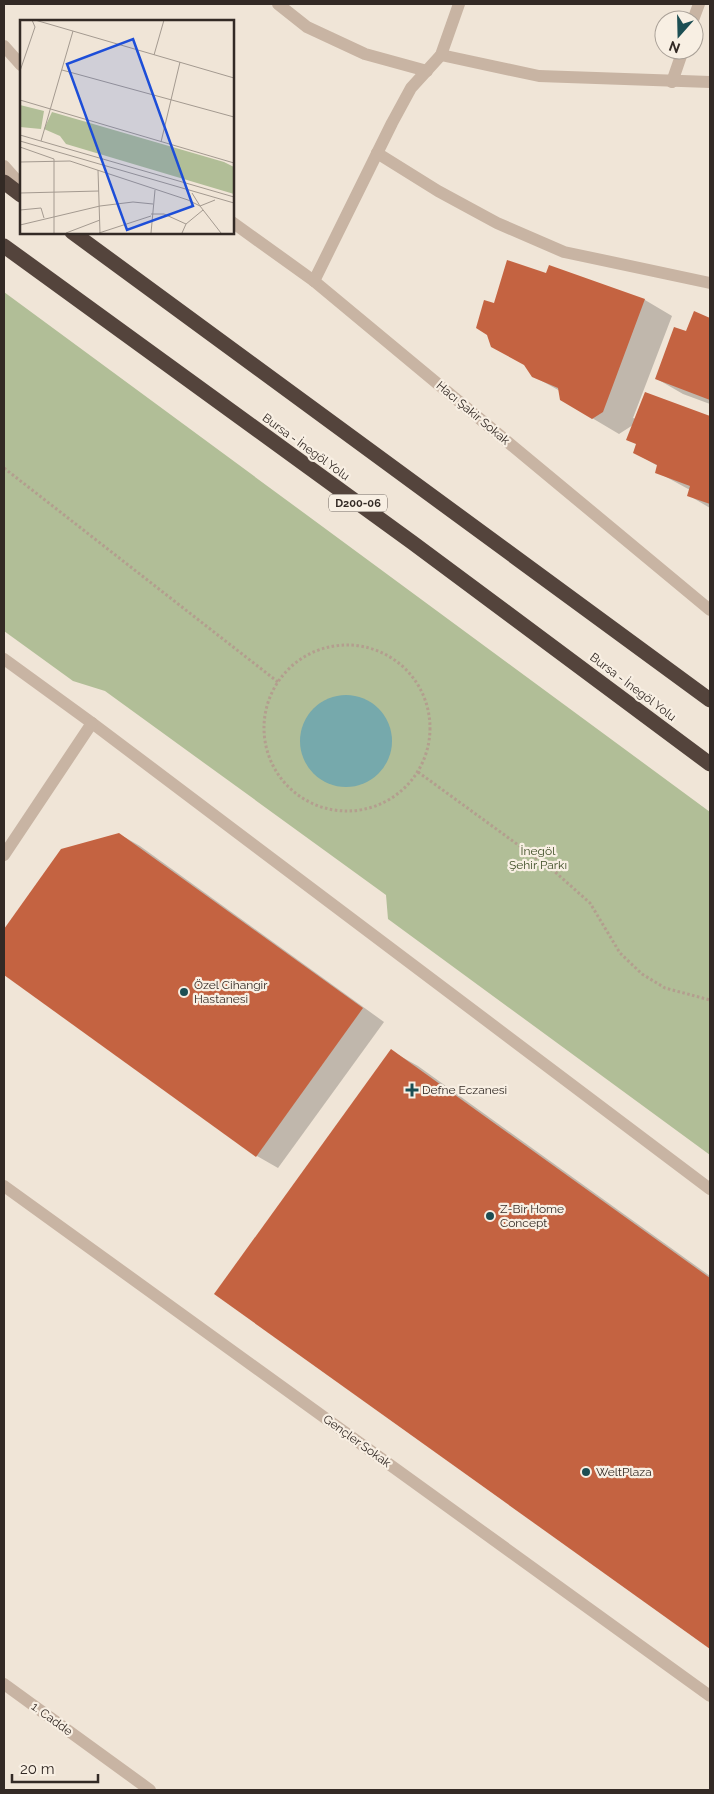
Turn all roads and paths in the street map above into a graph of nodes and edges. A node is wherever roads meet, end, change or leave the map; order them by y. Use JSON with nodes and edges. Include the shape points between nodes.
{"nodes":[{"id":1,"x":278,"y":4,"type":"edge"},
{"id":2,"x":459,"y":4,"type":"edge"},
{"id":3,"x":4,"y":46,"type":"edge"},
{"id":4,"x":441,"y":55,"type":"junction"},
{"id":5,"x":680,"y":60,"type":"edge"},
{"id":6,"x":20,"y":64,"type":"edge"},
{"id":7,"x":427,"y":70,"type":"junction"},
{"id":8,"x":672,"y":82,"type":"junction"},
{"id":9,"x":710,"y":82,"type":"edge"},
{"id":10,"x":377,"y":153,"type":"junction"},
{"id":11,"x":4,"y":166,"type":"edge"},
{"id":12,"x":4,"y":182,"type":"edge"},
{"id":13,"x":20,"y":184,"type":"edge"},
{"id":14,"x":20,"y":194,"type":"edge"},
{"id":15,"x":234,"y":223,"type":"edge"},
{"id":16,"x":75,"y":234,"type":"edge"},
{"id":17,"x":4,"y":246,"type":"edge"},
{"id":18,"x":314,"y":281,"type":"junction"},
{"id":19,"x":710,"y":283,"type":"edge"},
{"id":20,"x":4,"y":468,"type":"edge"},
{"id":21,"x":710,"y":610,"type":"edge"},
{"id":22,"x":4,"y":659,"type":"edge"},
{"id":23,"x":278,"y":682,"type":"junction"},
{"id":24,"x":710,"y":700,"type":"edge"},
{"id":25,"x":92,"y":723,"type":"junction"},
{"id":26,"x":710,"y":764,"type":"edge"},
{"id":27,"x":418,"y":772,"type":"junction"},
{"id":28,"x":4,"y":855,"type":"edge"},
{"id":29,"x":710,"y":1000,"type":"edge"},
{"id":30,"x":4,"y":1186,"type":"edge"},
{"id":31,"x":710,"y":1189,"type":"edge"},
{"id":32,"x":4,"y":1684,"type":"edge"},
{"id":33,"x":710,"y":1696,"type":"edge"},
{"id":34,"x":150,"y":1790,"type":"edge"}],
"edges":[{"from":1,"to":7,"type":"street","via":[[307,27],[357,50]]},
{"from":2,"to":4,"type":"street"},
{"from":3,"to":6,"type":"street"},
{"from":4,"to":7,"type":"street"},
{"from":4,"to":8,"type":"street","via":[[539,76]]},
{"from":5,"to":8,"type":"street"},
{"from":7,"to":10,"type":"street","via":[[411,88]]},
{"from":8,"to":9,"type":"street"},
{"from":10,"to":18,"type":"street"},
{"from":10,"to":19,"type":"street","via":[[497,223],[564,252]]},
{"from":11,"to":13,"type":"street"},
{"from":12,"to":14,"type":"highway"},
{"from":15,"to":18,"type":"street","name":"Hacı Şakir Sokak"},
{"from":16,"to":24,"type":"highway"},
{"from":17,"to":26,"type":"highway","name":"Bursa - İnegöl Yolu","number":"D200-06"},
{"from":18,"to":21,"type":"street","name":"Hacı Şakir Sokak"},
{"from":20,"to":23,"type":"path"},
{"from":22,"to":25,"type":"street"},
{"from":23,"to":27,"type":"path","via":[[285,672],[308,654],[335,646],[364,646],[389,656],[409,673],[424,696],[430,721],[428,747]]},
{"from":23,"to":27,"type":"path","via":[[269,696],[263,724],[267,753],[281,778],[302,798],[326,809],[352,811],[370,807],[401,792]]},
{"from":25,"to":28,"type":"street"},
{"from":25,"to":31,"type":"street"},
{"from":27,"to":29,"type":"path","via":[[554,871],[583,897],[620,953],[642,974],[665,988]]},
{"from":30,"to":33,"type":"street","name":"Gençler Sokak"},
{"from":32,"to":34,"type":"street","name":"1. Cadde"}]}
